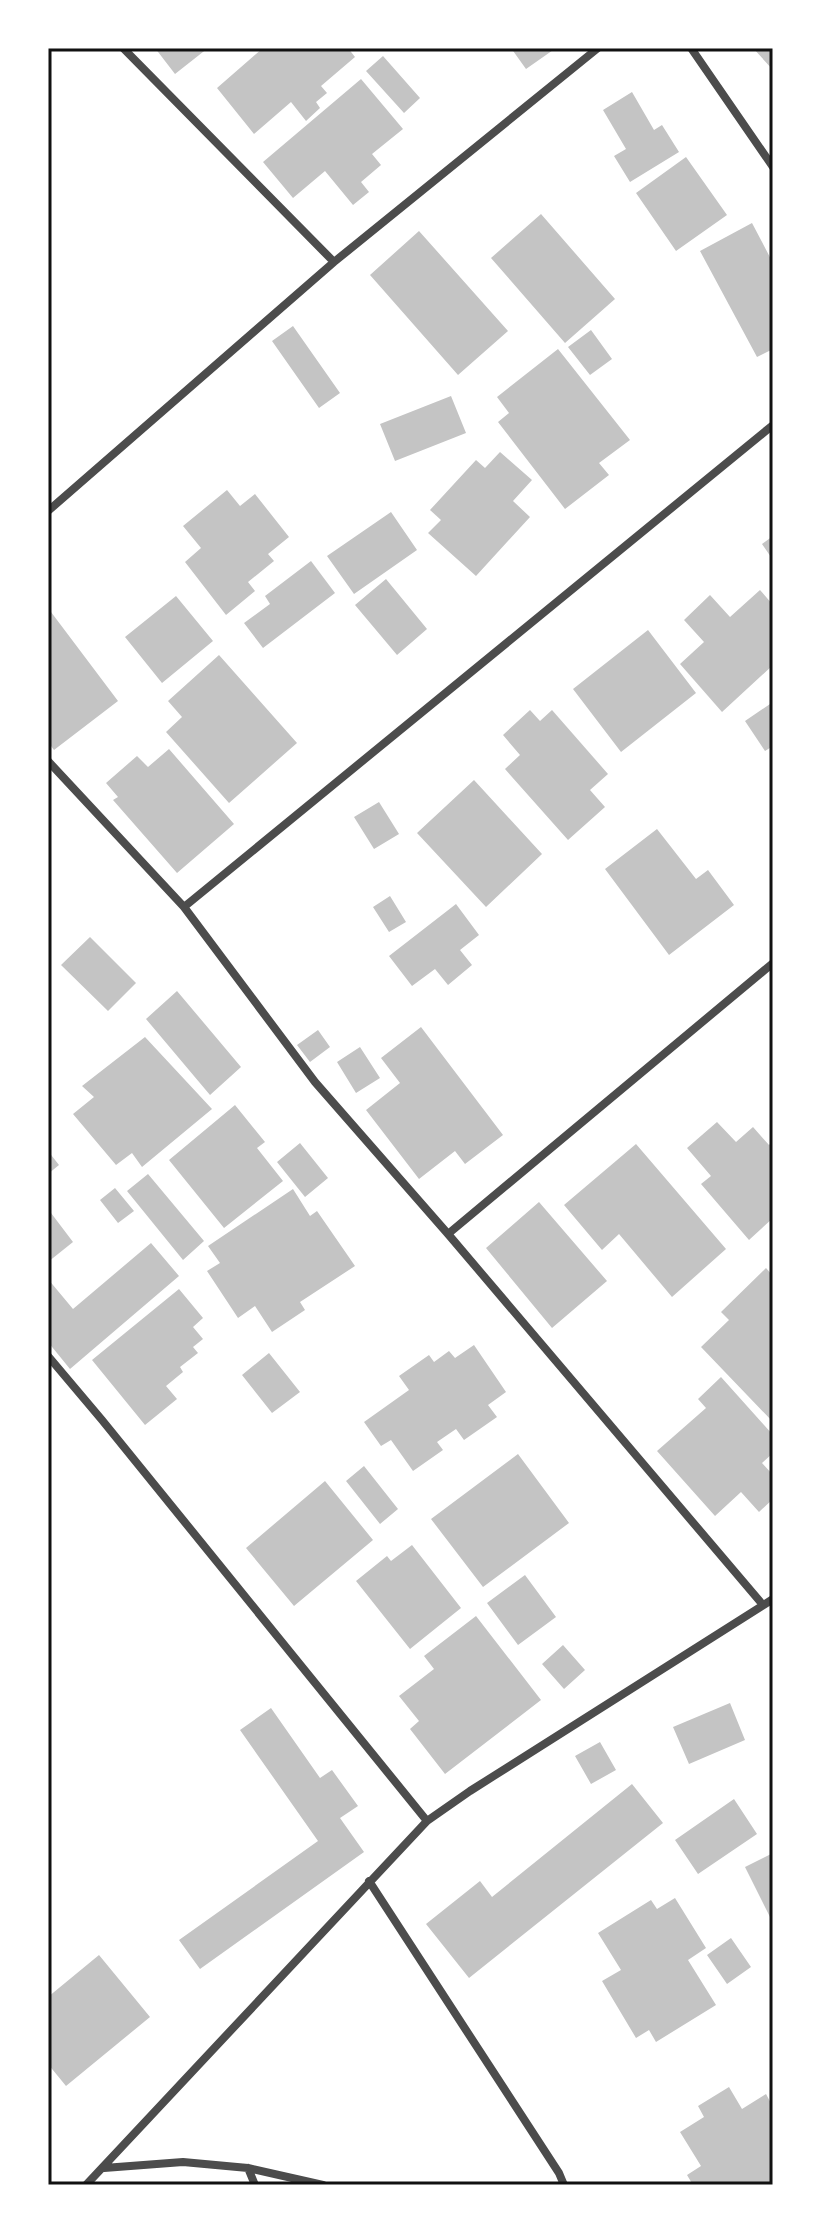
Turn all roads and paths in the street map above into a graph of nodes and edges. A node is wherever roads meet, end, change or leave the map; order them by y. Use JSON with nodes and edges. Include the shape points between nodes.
{"nodes":[{"id":1,"x":123,"y":48,"type":"edge"},
{"id":2,"x":598,"y":48,"type":"edge"},
{"id":3,"x":691,"y":48,"type":"edge"},
{"id":4,"x":773,"y":167,"type":"edge"},
{"id":5,"x":334,"y":262,"type":"junction"},
{"id":6,"x":773,"y":425,"type":"edge"},
{"id":7,"x":48,"y":511,"type":"edge"},
{"id":8,"x":48,"y":761,"type":"edge"},
{"id":9,"x":184,"y":907,"type":"junction"},
{"id":10,"x":773,"y":963,"type":"edge"},
{"id":11,"x":448,"y":1234,"type":"junction"},
{"id":12,"x":48,"y":1356,"type":"edge"},
{"id":13,"x":773,"y":1599,"type":"edge"},
{"id":14,"x":763,"y":1605,"type":"junction"},
{"id":15,"x":427,"y":1821,"type":"junction"},
{"id":16,"x":369,"y":1881,"type":"junction"},
{"id":17,"x":104,"y":2168,"type":"junction"},
{"id":18,"x":248,"y":2168,"type":"junction"},
{"id":19,"x":86,"y":2185,"type":"edge"},
{"id":20,"x":255,"y":2185,"type":"edge"},
{"id":21,"x":323,"y":2185,"type":"edge"},
{"id":22,"x":564,"y":2185,"type":"edge"}],
"edges":[{"from":1,"to":5,"type":"street"},
{"from":2,"to":5,"type":"street"},
{"from":3,"to":4,"type":"street"},
{"from":5,"to":7,"type":"street"},
{"from":6,"to":9,"type":"street"},
{"from":8,"to":9,"type":"street"},
{"from":9,"to":11,"type":"street","via":[[315,1082]]},
{"from":10,"to":11,"type":"street"},
{"from":11,"to":14,"type":"street"},
{"from":12,"to":15,"type":"street"},
{"from":13,"to":14,"type":"street"},
{"from":14,"to":15,"type":"street"},
{"from":15,"to":16,"type":"street"},
{"from":16,"to":17,"type":"street"},
{"from":16,"to":22,"type":"street"},
{"from":17,"to":18,"type":"street","via":[[183,2162]]},
{"from":17,"to":19,"type":"street"},
{"from":18,"to":20,"type":"street"},
{"from":18,"to":21,"type":"street"}]}
